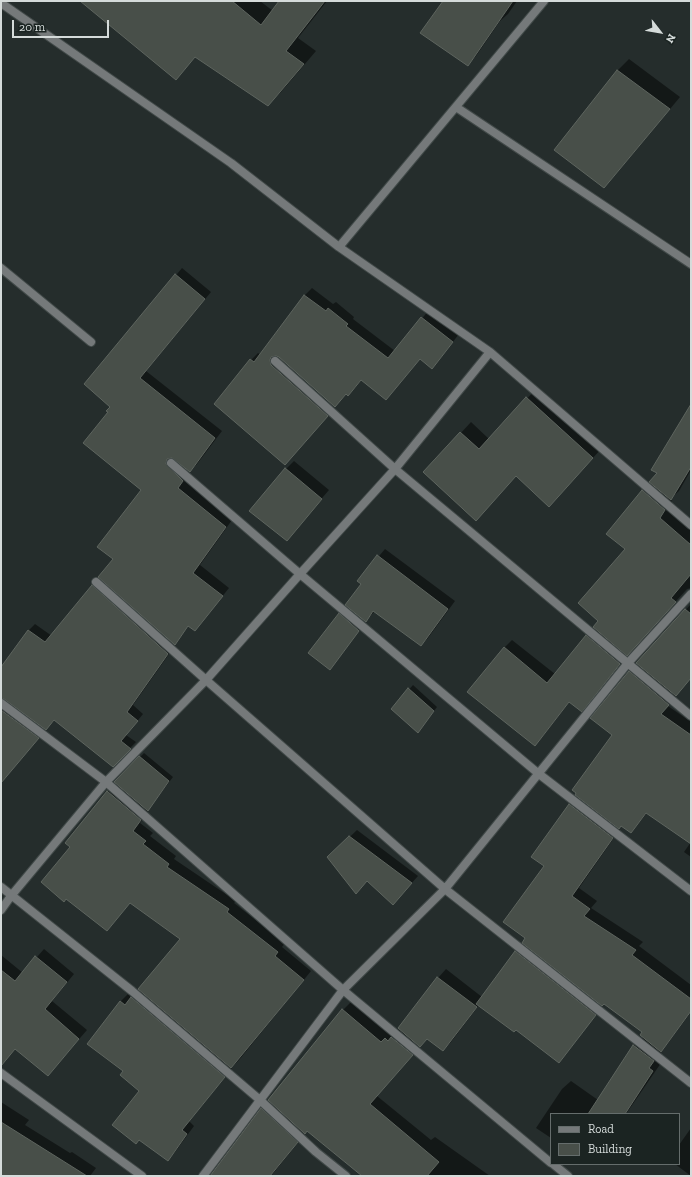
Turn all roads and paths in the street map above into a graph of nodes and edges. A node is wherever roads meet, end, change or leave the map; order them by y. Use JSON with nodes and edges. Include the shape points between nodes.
{"nodes":[{"id":1,"x":544,"y":1,"type":"edge"},
{"id":2,"x":1,"y":3,"type":"edge"},
{"id":3,"x":456,"y":107,"type":"junction"},
{"id":4,"x":339,"y":247,"type":"junction"},
{"id":5,"x":691,"y":264,"type":"edge"},
{"id":6,"x":1,"y":268,"type":"edge"},
{"id":7,"x":91,"y":342,"type":"dead end"},
{"id":8,"x":490,"y":352,"type":"junction"},
{"id":9,"x":275,"y":361,"type":"dead end"},
{"id":10,"x":171,"y":463,"type":"dead end"},
{"id":11,"x":395,"y":469,"type":"junction"},
{"id":12,"x":691,"y":525,"type":"edge"},
{"id":13,"x":300,"y":574,"type":"junction"},
{"id":14,"x":96,"y":582,"type":"dead end"},
{"id":15,"x":691,"y":594,"type":"edge"},
{"id":16,"x":628,"y":664,"type":"junction"},
{"id":17,"x":206,"y":680,"type":"junction"},
{"id":18,"x":1,"y":703,"type":"edge"},
{"id":19,"x":691,"y":716,"type":"edge"},
{"id":20,"x":539,"y":774,"type":"junction"},
{"id":21,"x":106,"y":782,"type":"junction"},
{"id":22,"x":1,"y":887,"type":"edge"},
{"id":23,"x":445,"y":889,"type":"junction"},
{"id":24,"x":691,"y":891,"type":"edge"},
{"id":25,"x":11,"y":896,"type":"junction"},
{"id":26,"x":1,"y":910,"type":"edge"},
{"id":27,"x":344,"y":990,"type":"junction"},
{"id":28,"x":1,"y":1072,"type":"edge"},
{"id":29,"x":691,"y":1083,"type":"edge"},
{"id":30,"x":260,"y":1100,"type":"junction"},
{"id":31,"x":550,"y":1161,"type":"edge"},
{"id":32,"x":554,"y":1165,"type":"edge"},
{"id":33,"x":142,"y":1176,"type":"edge"},
{"id":34,"x":203,"y":1176,"type":"edge"},
{"id":35,"x":346,"y":1176,"type":"edge"},
{"id":36,"x":568,"y":1176,"type":"edge"}],
"edges":[{"from":1,"to":3,"type":"street"},
{"from":2,"to":4,"type":"street","via":[[231,163]]},
{"from":3,"to":4,"type":"street"},
{"from":3,"to":5,"type":"street"},
{"from":4,"to":8,"type":"street"},
{"from":6,"to":7,"type":"street"},
{"from":8,"to":11,"type":"street"},
{"from":8,"to":12,"type":"street"},
{"from":9,"to":11,"type":"street"},
{"from":10,"to":13,"type":"street"},
{"from":11,"to":13,"type":"street"},
{"from":11,"to":16,"type":"street"},
{"from":13,"to":17,"type":"street"},
{"from":13,"to":20,"type":"street"},
{"from":14,"to":17,"type":"street"},
{"from":15,"to":16,"type":"street"},
{"from":16,"to":19,"type":"street"},
{"from":16,"to":20,"type":"street"},
{"from":17,"to":21,"type":"street"},
{"from":17,"to":23,"type":"street"},
{"from":18,"to":21,"type":"street"},
{"from":20,"to":23,"type":"street"},
{"from":20,"to":24,"type":"street"},
{"from":21,"to":25,"type":"street"},
{"from":21,"to":27,"type":"street"},
{"from":22,"to":25,"type":"street"},
{"from":23,"to":27,"type":"street"},
{"from":23,"to":29,"type":"street"},
{"from":25,"to":26,"type":"street"},
{"from":25,"to":30,"type":"street","via":[[132,991]]},
{"from":27,"to":30,"type":"street"},
{"from":27,"to":31,"type":"street"},
{"from":28,"to":33,"type":"street"},
{"from":30,"to":34,"type":"street"},
{"from":30,"to":35,"type":"street"},
{"from":32,"to":36,"type":"street"}]}
